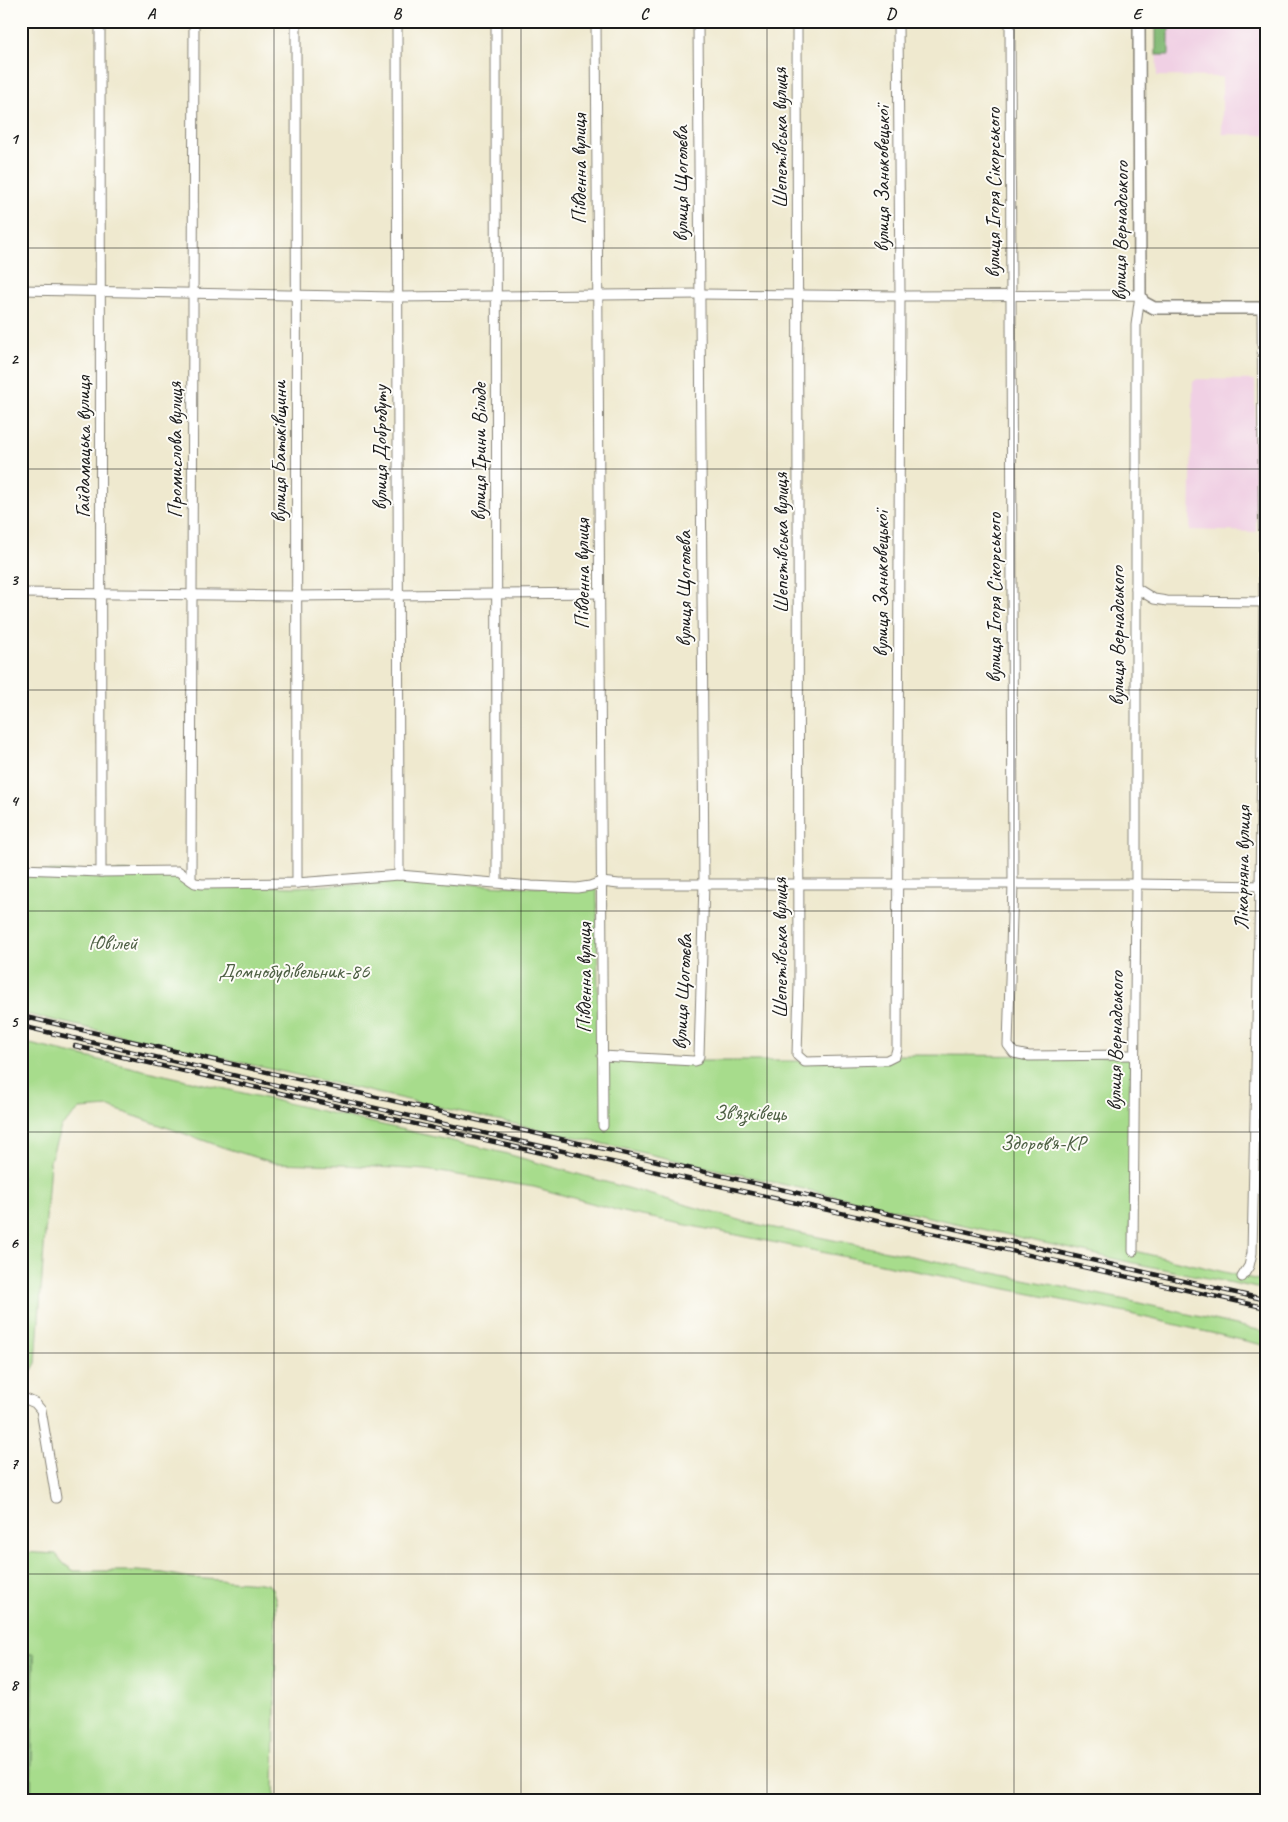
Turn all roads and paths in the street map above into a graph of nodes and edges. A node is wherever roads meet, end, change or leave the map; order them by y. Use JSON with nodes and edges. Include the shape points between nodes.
{"nodes":[{"id":1,"x":100,"y":21,"type":"edge"},
{"id":2,"x":194,"y":21,"type":"edge"},
{"id":3,"x":296,"y":21,"type":"edge"},
{"id":4,"x":397,"y":21,"type":"edge"},
{"id":5,"x":496,"y":21,"type":"edge"},
{"id":6,"x":596,"y":21,"type":"edge"},
{"id":7,"x":698,"y":21,"type":"edge"},
{"id":8,"x":797,"y":21,"type":"edge"},
{"id":9,"x":898,"y":21,"type":"edge"},
{"id":10,"x":1010,"y":21,"type":"edge"},
{"id":11,"x":1139,"y":21,"type":"edge"},
{"id":12,"x":21,"y":290,"type":"edge"},
{"id":13,"x":100,"y":290,"type":"junction"},
{"id":14,"x":193,"y":292,"type":"junction"},
{"id":15,"x":700,"y":294,"type":"junction"},
{"id":16,"x":296,"y":295,"type":"junction"},
{"id":17,"x":798,"y":295,"type":"junction"},
{"id":18,"x":1140,"y":295,"type":"junction"},
{"id":19,"x":597,"y":296,"type":"junction"},
{"id":20,"x":900,"y":296,"type":"junction"},
{"id":21,"x":1012,"y":296,"type":"junction"},
{"id":22,"x":397,"y":297,"type":"junction"},
{"id":23,"x":496,"y":297,"type":"junction"},
{"id":24,"x":1264,"y":308,"type":"edge"},
{"id":25,"x":1136,"y":588,"type":"junction"},
{"id":26,"x":21,"y":593,"type":"edge"},
{"id":27,"x":599,"y":593,"type":"junction"},
{"id":28,"x":101,"y":594,"type":"junction"},
{"id":29,"x":497,"y":594,"type":"junction"},
{"id":30,"x":192,"y":595,"type":"junction"},
{"id":31,"x":398,"y":595,"type":"junction"},
{"id":32,"x":296,"y":596,"type":"junction"},
{"id":33,"x":1265,"y":602,"type":"edge"},
{"id":34,"x":21,"y":869,"type":"edge"},
{"id":35,"x":102,"y":872,"type":"junction"},
{"id":36,"x":399,"y":875,"type":"junction"},
{"id":37,"x":191,"y":880,"type":"junction"},
{"id":38,"x":497,"y":882,"type":"junction"},
{"id":39,"x":601,"y":882,"type":"junction"},
{"id":40,"x":297,"y":883,"type":"junction"},
{"id":41,"x":704,"y":884,"type":"junction"},
{"id":42,"x":798,"y":884,"type":"junction"},
{"id":43,"x":1013,"y":884,"type":"junction"},
{"id":44,"x":1136,"y":884,"type":"junction"},
{"id":45,"x":897,"y":885,"type":"junction"},
{"id":46,"x":1263,"y":886,"type":"edge"},
{"id":47,"x":1133,"y":1055,"type":"junction"},
{"id":48,"x":602,"y":1056,"type":"junction"},
{"id":49,"x":805,"y":1062,"type":"joint"},
{"id":50,"x":603,"y":1126,"type":"dead end"},
{"id":51,"x":1133,"y":1251,"type":"dead end"},
{"id":52,"x":1242,"y":1277,"type":"dead end"},
{"id":53,"x":21,"y":1397,"type":"edge"},
{"id":54,"x":56,"y":1498,"type":"dead end"}],
"edges":[{"from":1,"to":13,"type":"street","name":"Гайдамацька вулиця"},
{"from":2,"to":14,"type":"street","name":"Промислова вулиця"},
{"from":3,"to":16,"type":"street","name":"вулиця Батьківщини"},
{"from":4,"to":22,"type":"street","name":"вулиця Добробуту"},
{"from":5,"to":23,"type":"street","name":"вулиця Ірини Вільде"},
{"from":6,"to":19,"type":"street","name":"Південна вулиця"},
{"from":7,"to":15,"type":"street","name":"вулиця Щоголєва"},
{"from":8,"to":17,"type":"street","name":"Шепетівська вулиця"},
{"from":9,"to":20,"type":"street","name":"вулиця Заньковецької"},
{"from":10,"to":21,"type":"street","name":"вулиця Ігоря Сікорського"},
{"from":11,"to":18,"type":"street","name":"вулиця Вернадського"},
{"from":12,"to":13,"type":"street"},
{"from":13,"to":14,"type":"street"},
{"from":13,"to":28,"type":"street","name":"Гайдамацька вулиця"},
{"from":14,"to":16,"type":"street"},
{"from":14,"to":30,"type":"street","name":"Промислова вулиця"},
{"from":15,"to":17,"type":"street"},
{"from":15,"to":19,"type":"street"},
{"from":15,"to":41,"type":"street","name":"вулиця Щоголєва"},
{"from":16,"to":22,"type":"street"},
{"from":16,"to":32,"type":"street","name":"вулиця Батьківщини"},
{"from":17,"to":20,"type":"street"},
{"from":17,"to":42,"type":"street","name":"Шепетівська вулиця"},
{"from":18,"to":21,"type":"street"},
{"from":18,"to":24,"type":"street","via":[[1143,302],[1154,308]]},
{"from":18,"to":25,"type":"street","name":"вулиця Вернадського","via":[[1136,325]]},
{"from":19,"to":23,"type":"street"},
{"from":19,"to":27,"type":"street","name":"Південна вулиця"},
{"from":20,"to":21,"type":"street"},
{"from":20,"to":45,"type":"street","name":"вулиця Заньковецької"},
{"from":21,"to":43,"type":"street","name":"вулиця Ігоря Сікорського"},
{"from":22,"to":23,"type":"street"},
{"from":22,"to":31,"type":"street","name":"вулиця Добробуту"},
{"from":23,"to":29,"type":"street","name":"вулиця Ірини Вільде"},
{"from":24,"to":33,"type":"street","name":"Лікарняна вулиця"},
{"from":25,"to":33,"type":"street","via":[[1154,599],[1167,602]]},
{"from":25,"to":44,"type":"street","name":"вулиця Вернадського"},
{"from":26,"to":28,"type":"street"},
{"from":27,"to":29,"type":"street"},
{"from":27,"to":39,"type":"street","name":"Південна вулиця"},
{"from":28,"to":30,"type":"street"},
{"from":28,"to":35,"type":"street","name":"Гайдамацька вулиця"},
{"from":29,"to":31,"type":"street"},
{"from":29,"to":38,"type":"street","name":"вулиця Ірини Вільде"},
{"from":30,"to":32,"type":"street"},
{"from":30,"to":37,"type":"street","name":"Промислова вулиця"},
{"from":31,"to":32,"type":"street"},
{"from":31,"to":36,"type":"street","name":"вулиця Добробуту"},
{"from":32,"to":40,"type":"street","name":"вулиця Батьківщини"},
{"from":33,"to":46,"type":"street","name":"Лікарняна вулиця"},
{"from":34,"to":35,"type":"street"},
{"from":35,"to":37,"type":"street","via":[[178,872]]},
{"from":36,"to":38,"type":"street"},
{"from":36,"to":40,"type":"street"},
{"from":37,"to":40,"type":"street","via":[[202,884]]},
{"from":38,"to":39,"type":"street","via":[[577,888]]},
{"from":39,"to":41,"type":"street"},
{"from":39,"to":48,"type":"street","name":"Південна вулиця"},
{"from":41,"to":42,"type":"street"},
{"from":41,"to":48,"type":"street","name":"вулиця Щоголєва","via":[[697,1060]]},
{"from":42,"to":45,"type":"street"},
{"from":42,"to":49,"type":"street","name":"Шепетівська вулиця","via":[[797,1055]]},
{"from":43,"to":44,"type":"street"},
{"from":43,"to":45,"type":"street"},
{"from":43,"to":47,"type":"street","name":"вулиця Ігоря Сікорського","via":[[1009,1048],[1014,1053],[1029,1056]]},
{"from":44,"to":46,"type":"street"},
{"from":44,"to":47,"type":"street","name":"вулиця Вернадського"},
{"from":45,"to":49,"type":"street","name":"вулиця Заньковецької","via":[[895,1056],[887,1060]]},
{"from":46,"to":52,"type":"street","name":"Лікарняна вулиця","via":[[1252,1253]]},
{"from":47,"to":51,"type":"street","name":"вулиця Вернадського"},
{"from":48,"to":50,"type":"street","name":"Південна вулиця"},
{"from":53,"to":54,"type":"street","via":[[35,1403],[41,1410]]}]}
